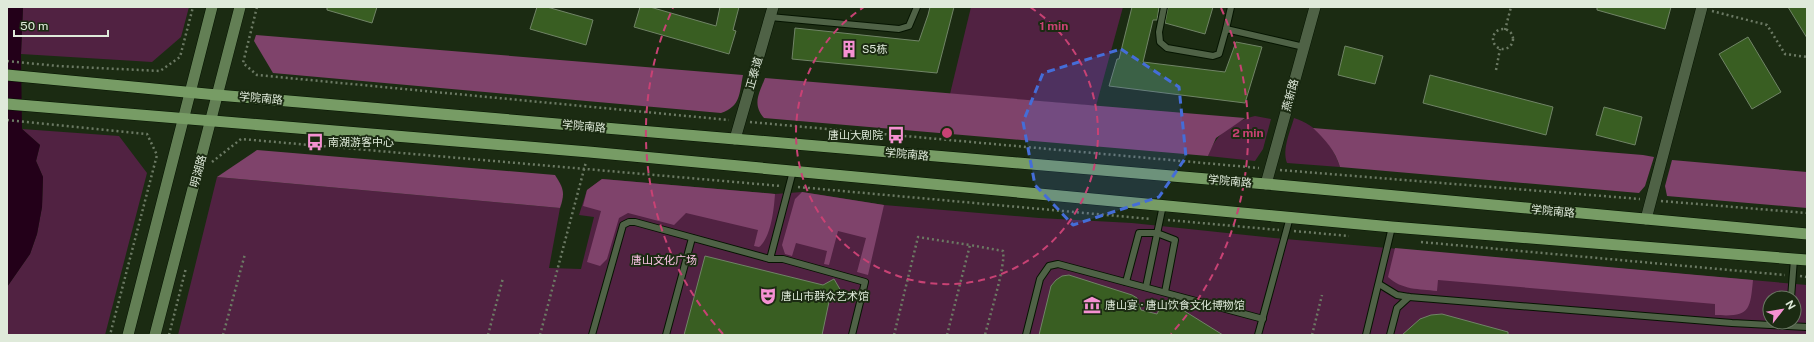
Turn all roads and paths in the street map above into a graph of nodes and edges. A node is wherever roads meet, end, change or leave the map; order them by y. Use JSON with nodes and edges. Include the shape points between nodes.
{"nodes":[{"id":1,"x":193,"y":7,"type":"edge"},
{"id":2,"x":212,"y":7,"type":"edge"},
{"id":3,"x":240,"y":7,"type":"edge"},
{"id":4,"x":257,"y":7,"type":"edge"},
{"id":5,"x":917,"y":7,"type":"edge"},
{"id":6,"x":1164,"y":7,"type":"edge"},
{"id":7,"x":1231,"y":7,"type":"edge"},
{"id":8,"x":1315,"y":7,"type":"edge"},
{"id":9,"x":1511,"y":7,"type":"edge"},
{"id":10,"x":1702,"y":8,"type":"edge"},
{"id":11,"x":771,"y":12,"type":"edge"},
{"id":12,"x":1226,"y":29,"type":"junction"},
{"id":13,"x":1505,"y":30,"type":"junction"},
{"id":14,"x":1304,"y":47,"type":"junction"},
{"id":15,"x":1500,"y":49,"type":"junction"},
{"id":16,"x":1807,"y":57,"type":"edge"},
{"id":17,"x":7,"y":61,"type":"edge"},
{"id":18,"x":1496,"y":70,"type":"dead end"},
{"id":19,"x":7,"y":75,"type":"edge"},
{"id":20,"x":190,"y":91,"type":"junction"},
{"id":21,"x":217,"y":95,"type":"junction"},
{"id":22,"x":7,"y":104,"type":"edge"},
{"id":23,"x":183,"y":119,"type":"junction"},
{"id":24,"x":7,"y":120,"type":"edge"},
{"id":25,"x":211,"y":120,"type":"junction"},
{"id":26,"x":740,"y":121,"type":"junction"},
{"id":27,"x":735,"y":139,"type":"junction"},
{"id":28,"x":589,"y":152,"type":"junction"},
{"id":29,"x":211,"y":168,"type":"dead end"},
{"id":30,"x":585,"y":169,"type":"junction"},
{"id":31,"x":1270,"y":169,"type":"junction"},
{"id":32,"x":793,"y":171,"type":"junction"},
{"id":33,"x":1266,"y":184,"type":"junction"},
{"id":34,"x":789,"y":187,"type":"junction"},
{"id":35,"x":1651,"y":200,"type":"junction"},
{"id":36,"x":1163,"y":205,"type":"junction"},
{"id":37,"x":1807,"y":212,"type":"edge"},
{"id":38,"x":1290,"y":217,"type":"junction"},
{"id":39,"x":1646,"y":219,"type":"junction"},
{"id":40,"x":1160,"y":220,"type":"junction"},
{"id":41,"x":1392,"y":227,"type":"junction"},
{"id":42,"x":1286,"y":231,"type":"junction"},
{"id":43,"x":1157,"y":233,"type":"junction"},
{"id":44,"x":1807,"y":234,"type":"edge"},
{"id":45,"x":1352,"y":236,"type":"dead end"},
{"id":46,"x":692,"y":238,"type":"junction"},
{"id":47,"x":1413,"y":242,"type":"dead end"},
{"id":48,"x":970,"y":245,"type":"junction"},
{"id":49,"x":245,"y":254,"type":"dead end"},
{"id":50,"x":770,"y":259,"type":"junction"},
{"id":51,"x":1794,"y":259,"type":"junction"},
{"id":52,"x":1807,"y":260,"type":"edge"},
{"id":53,"x":186,"y":267,"type":"dead end"},
{"id":54,"x":1792,"y":275,"type":"junction"},
{"id":55,"x":1807,"y":276,"type":"edge"},
{"id":56,"x":503,"y":278,"type":"dead end"},
{"id":57,"x":1126,"y":282,"type":"junction"},
{"id":58,"x":1379,"y":284,"type":"junction"},
{"id":59,"x":1146,"y":287,"type":"junction"},
{"id":60,"x":1791,"y":290,"type":"edge"},
{"id":61,"x":1165,"y":292,"type":"junction"},
{"id":62,"x":1322,"y":295,"type":"dead end"},
{"id":63,"x":1409,"y":297,"type":"junction"},
{"id":64,"x":1263,"y":319,"type":"junction"},
{"id":65,"x":1762,"y":323,"type":"edge"},
{"id":66,"x":110,"y":335,"type":"edge"},
{"id":67,"x":128,"y":335,"type":"edge"},
{"id":68,"x":155,"y":335,"type":"edge"},
{"id":69,"x":169,"y":335,"type":"edge"},
{"id":70,"x":223,"y":335,"type":"edge"},
{"id":71,"x":488,"y":335,"type":"edge"},
{"id":72,"x":540,"y":335,"type":"edge"},
{"id":73,"x":592,"y":335,"type":"edge"},
{"id":74,"x":666,"y":335,"type":"edge"},
{"id":75,"x":852,"y":335,"type":"edge"},
{"id":76,"x":894,"y":335,"type":"edge"},
{"id":77,"x":947,"y":335,"type":"edge"},
{"id":78,"x":985,"y":335,"type":"edge"},
{"id":79,"x":1026,"y":335,"type":"edge"},
{"id":80,"x":1258,"y":335,"type":"edge"},
{"id":81,"x":1312,"y":335,"type":"edge"},
{"id":82,"x":1366,"y":335,"type":"edge"},
{"id":83,"x":1390,"y":335,"type":"edge"}],
"edges":[{"from":1,"to":17,"type":"path","via":[[180,57],[160,71]]},
{"from":2,"to":20,"type":"main road"},
{"from":3,"to":21,"type":"main road","name":"明湖路"},
{"from":4,"to":26,"type":"path","via":[[243,63],[257,75]]},
{"from":5,"to":11,"type":"lane","via":[[909,26],[899,29]]},
{"from":6,"to":12,"type":"lane","via":[[1159,32],[1160,42],[1167,48],[1214,56],[1219,54]]},
{"from":7,"to":12,"type":"lane"},
{"from":8,"to":14,"type":"street","name":"燕新路"},
{"from":9,"to":13,"type":"path"},
{"from":10,"to":16,"type":"path","via":[[1767,26],[1785,54]]},
{"from":10,"to":35,"type":"street"},
{"from":11,"to":26,"type":"street","name":"正泰道"},
{"from":12,"to":14,"type":"lane"},
{"from":13,"to":15,"type":"path","via":[[1496,32],[1493,37],[1494,44]]},
{"from":13,"to":15,"type":"path","via":[[1512,37],[1512,43],[1508,48]]},
{"from":14,"to":31,"type":"street","name":"燕新路"},
{"from":15,"to":18,"type":"path"},
{"from":19,"to":20,"type":"main road","name":"学院南路"},
{"from":20,"to":21,"type":"main road","name":"学院南路"},
{"from":20,"to":23,"type":"main road"},
{"from":21,"to":25,"type":"main road","name":"明湖路"},
{"from":21,"to":27,"type":"main road","name":"学院南路"},
{"from":22,"to":23,"type":"main road"},
{"from":23,"to":25,"type":"main road"},
{"from":23,"to":67,"type":"main road"},
{"from":24,"to":66,"type":"path","via":[[147,134],[157,155]]},
{"from":25,"to":28,"type":"main road"},
{"from":25,"to":68,"type":"main road","name":"明湖路"},
{"from":26,"to":27,"type":"street","name":"正泰道"},
{"from":26,"to":31,"type":"path"},
{"from":27,"to":33,"type":"main road","name":"学院南路"},
{"from":28,"to":30,"type":"path"},
{"from":28,"to":32,"type":"main road"},
{"from":29,"to":30,"type":"path","via":[[212,160],[241,139]]},
{"from":30,"to":34,"type":"path"},
{"from":30,"to":72,"type":"path"},
{"from":31,"to":33,"type":"street","name":"燕新路"},
{"from":31,"to":35,"type":"path"},
{"from":32,"to":34,"type":"lane"},
{"from":32,"to":36,"type":"main road"},
{"from":33,"to":39,"type":"main road","name":"学院南路"},
{"from":34,"to":40,"type":"path"},
{"from":34,"to":50,"type":"lane"},
{"from":35,"to":37,"type":"path"},
{"from":35,"to":39,"type":"street"},
{"from":36,"to":38,"type":"main road"},
{"from":36,"to":40,"type":"lane"},
{"from":38,"to":41,"type":"main road"},
{"from":38,"to":42,"type":"lane"},
{"from":39,"to":44,"type":"main road","name":"学院南路"},
{"from":40,"to":42,"type":"path"},
{"from":40,"to":43,"type":"lane"},
{"from":41,"to":51,"type":"main road"},
{"from":41,"to":58,"type":"lane"},
{"from":42,"to":45,"type":"path"},
{"from":42,"to":64,"type":"lane"},
{"from":43,"to":57,"type":"lane","via":[[1139,233]]},
{"from":43,"to":59,"type":"lane"},
{"from":43,"to":61,"type":"lane","via":[[1175,240]]},
{"from":46,"to":50,"type":"lane"},
{"from":46,"to":73,"type":"lane","via":[[635,222],[623,225]]},
{"from":46,"to":74,"type":"lane"},
{"from":47,"to":54,"type":"path"},
{"from":48,"to":76,"type":"path","via":[[918,237]]},
{"from":48,"to":77,"type":"path"},
{"from":48,"to":78,"type":"path","via":[[1003,251],[1004,254]]},
{"from":49,"to":70,"type":"path"},
{"from":50,"to":75,"type":"lane","via":[[783,259],[865,282]]},
{"from":51,"to":52,"type":"main road"},
{"from":51,"to":54,"type":"lane"},
{"from":53,"to":69,"type":"path"},
{"from":54,"to":55,"type":"path"},
{"from":54,"to":60,"type":"lane"},
{"from":56,"to":71,"type":"path"},
{"from":57,"to":59,"type":"lane"},
{"from":57,"to":79,"type":"lane","via":[[1058,264],[1049,266],[1040,279]]},
{"from":58,"to":63,"type":"lane","via":[[1397,296]]},
{"from":58,"to":82,"type":"lane"},
{"from":59,"to":61,"type":"lane"},
{"from":61,"to":64,"type":"lane"},
{"from":62,"to":81,"type":"path"},
{"from":63,"to":65,"type":"lane","via":[[1732,323]]},
{"from":63,"to":83,"type":"lane","via":[[1397,308]]},
{"from":64,"to":80,"type":"lane"}]}
